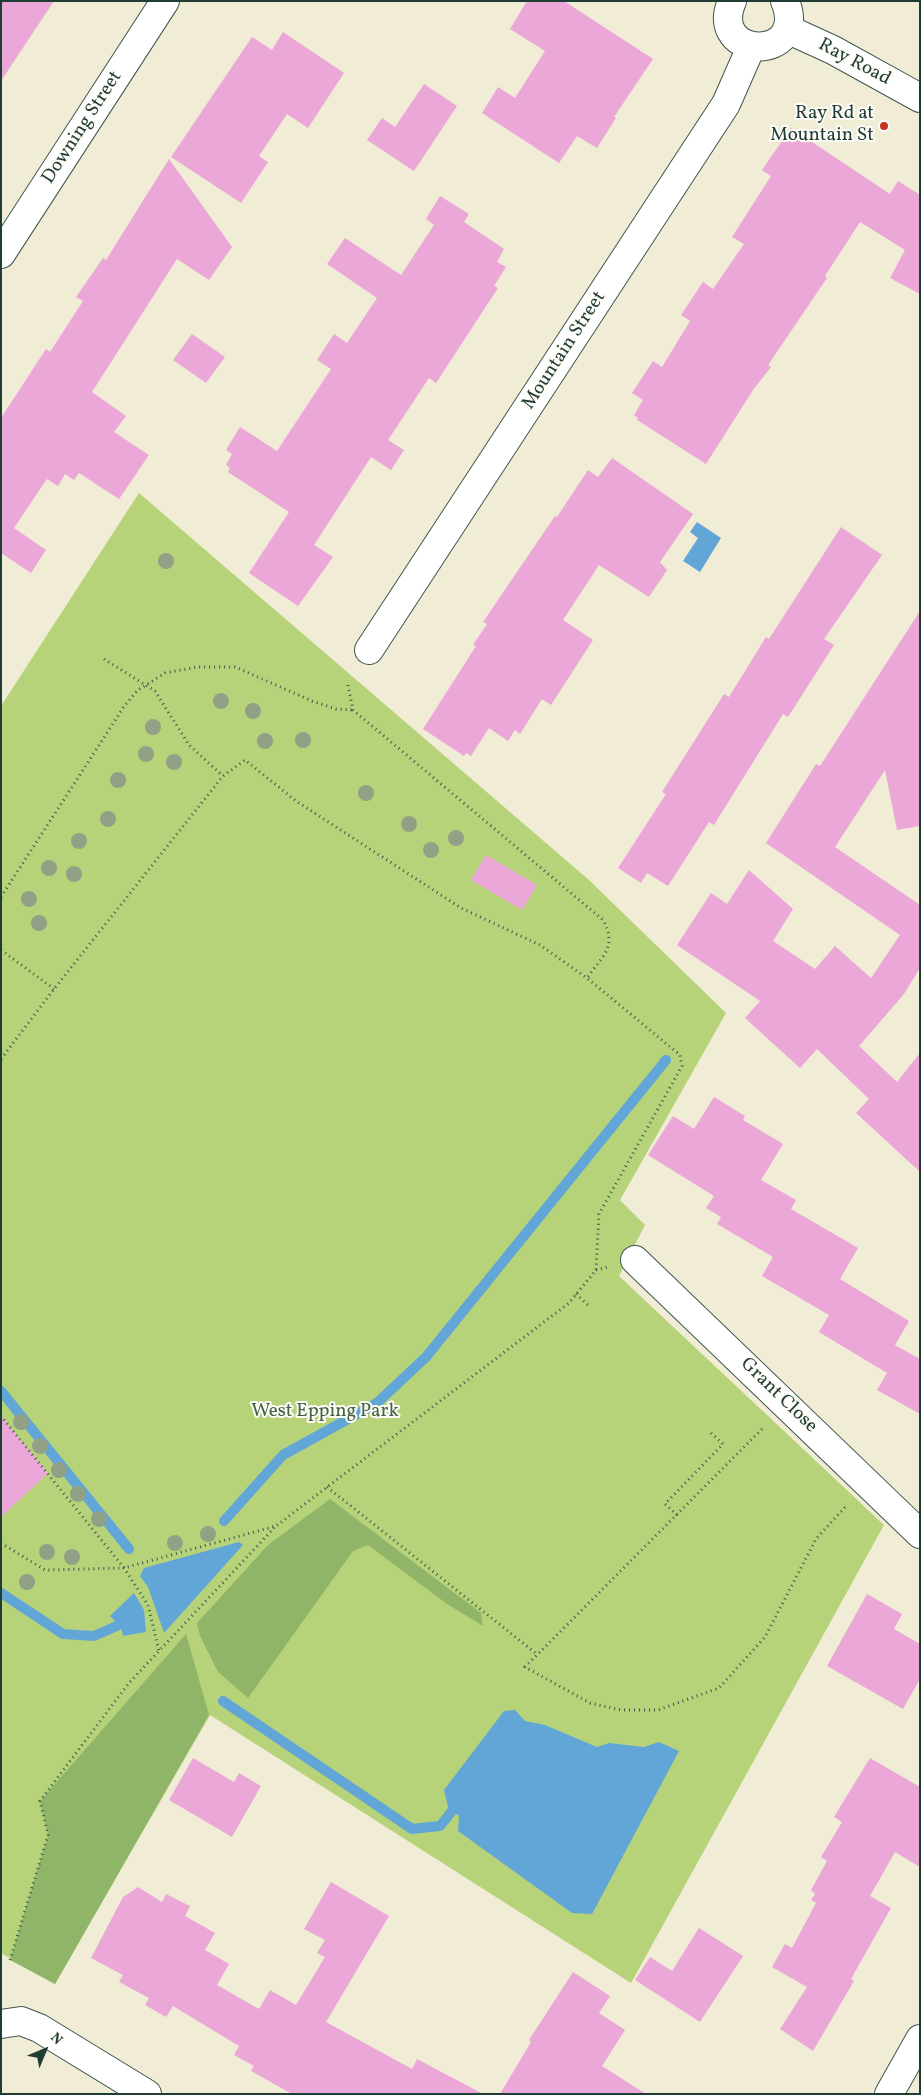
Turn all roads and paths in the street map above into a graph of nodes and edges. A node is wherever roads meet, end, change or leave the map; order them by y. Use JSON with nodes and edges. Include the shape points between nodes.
{"nodes":[{"id":1,"x":164,"y":1,"type":"edge"},
{"id":2,"x":732,"y":1,"type":"edge"},
{"id":3,"x":785,"y":1,"type":"edge"},
{"id":4,"x":787,"y":29,"type":"junction"},
{"id":5,"x":751,"y":47,"type":"junction"},
{"id":6,"x":920,"y":98,"type":"edge"},
{"id":7,"x":1,"y":254,"type":"edge"},
{"id":8,"x":369,"y":650,"type":"dead end"},
{"id":9,"x":104,"y":659,"type":"dead end"},
{"id":10,"x":146,"y":685,"type":"junction"},
{"id":11,"x":348,"y":685,"type":"dead end"},
{"id":12,"x":353,"y":710,"type":"junction"},
{"id":13,"x":224,"y":776,"type":"junction"},
{"id":14,"x":1,"y":897,"type":"edge"},
{"id":15,"x":1,"y":950,"type":"edge"},
{"id":16,"x":587,"y":978,"type":"junction"},
{"id":17,"x":54,"y":989,"type":"junction"},
{"id":18,"x":1,"y":1060,"type":"edge"},
{"id":19,"x":635,"y":1260,"type":"dead end"},
{"id":20,"x":576,"y":1294,"type":"junction"},
{"id":21,"x":588,"y":1305,"type":"dead end"},
{"id":22,"x":1,"y":1416,"type":"edge"},
{"id":23,"x":762,"y":1429,"type":"dead end"},
{"id":24,"x":711,"y":1434,"type":"dead end"},
{"id":25,"x":328,"y":1487,"type":"junction"},
{"id":26,"x":844,"y":1508,"type":"dead end"},
{"id":27,"x":677,"y":1515,"type":"junction"},
{"id":28,"x":276,"y":1526,"type":"junction"},
{"id":29,"x":920,"y":1534,"type":"edge"},
{"id":30,"x":1,"y":1543,"type":"edge"},
{"id":31,"x":124,"y":1568,"type":"junction"},
{"id":32,"x":159,"y":1651,"type":"junction"},
{"id":33,"x":538,"y":1655,"type":"junction"},
{"id":34,"x":10,"y":1960,"type":"dead end"},
{"id":35,"x":11,"y":2023,"type":"edge"},
{"id":36,"x":920,"y":2039,"type":"edge"},
{"id":37,"x":147,"y":2094,"type":"edge"},
{"id":38,"x":889,"y":2094,"type":"edge"}],
"edges":[{"from":1,"to":7,"type":"street","name":"Downing Street"},
{"from":2,"to":5,"type":"street","via":[[728,18],[730,28],[742,43]]},
{"from":3,"to":4,"type":"street","via":[[790,20]]},
{"from":4,"to":5,"type":"street","via":[[772,45]]},
{"from":4,"to":6,"type":"street","name":"Ray Road"},
{"from":5,"to":8,"type":"street","name":"Mountain Street","via":[[726,104]]},
{"from":9,"to":10,"type":"path"},
{"from":10,"to":12,"type":"path","via":[[165,673],[197,667],[235,667],[312,701],[336,709]]},
{"from":10,"to":13,"type":"path","via":[[155,691],[189,745]]},
{"from":10,"to":14,"type":"path","via":[[125,705]]},
{"from":11,"to":12,"type":"path"},
{"from":12,"to":16,"type":"path","via":[[603,920],[610,934],[609,946]]},
{"from":13,"to":16,"type":"path","via":[[245,760],[296,801],[452,902],[540,945]]},
{"from":13,"to":17,"type":"path"},
{"from":15,"to":17,"type":"path"},
{"from":16,"to":20,"type":"path","via":[[680,1055],[682,1066],[599,1214],[596,1270]]},
{"from":17,"to":18,"type":"path"},
{"from":19,"to":29,"type":"street","name":"Grant Close"},
{"from":20,"to":21,"type":"path"},
{"from":20,"to":25,"type":"path","via":[[569,1303]]},
{"from":22,"to":31,"type":"path"},
{"from":23,"to":27,"type":"path"},
{"from":24,"to":27,"type":"path","via":[[723,1444],[665,1504]]},
{"from":25,"to":28,"type":"path"},
{"from":25,"to":33,"type":"path"},
{"from":26,"to":33,"type":"path","via":[[816,1539],[765,1637],[720,1688],[658,1710],[621,1710],[590,1703],[526,1668]]},
{"from":27,"to":33,"type":"path"},
{"from":28,"to":31,"type":"path"},
{"from":28,"to":32,"type":"path"},
{"from":30,"to":31,"type":"path","via":[[45,1570]]},
{"from":31,"to":32,"type":"path","via":[[148,1605]]},
{"from":32,"to":34,"type":"path","via":[[129,1683],[40,1801],[48,1835]]},
{"from":35,"to":37,"type":"street","via":[[39,2028]]},
{"from":36,"to":38,"type":"street"}]}
